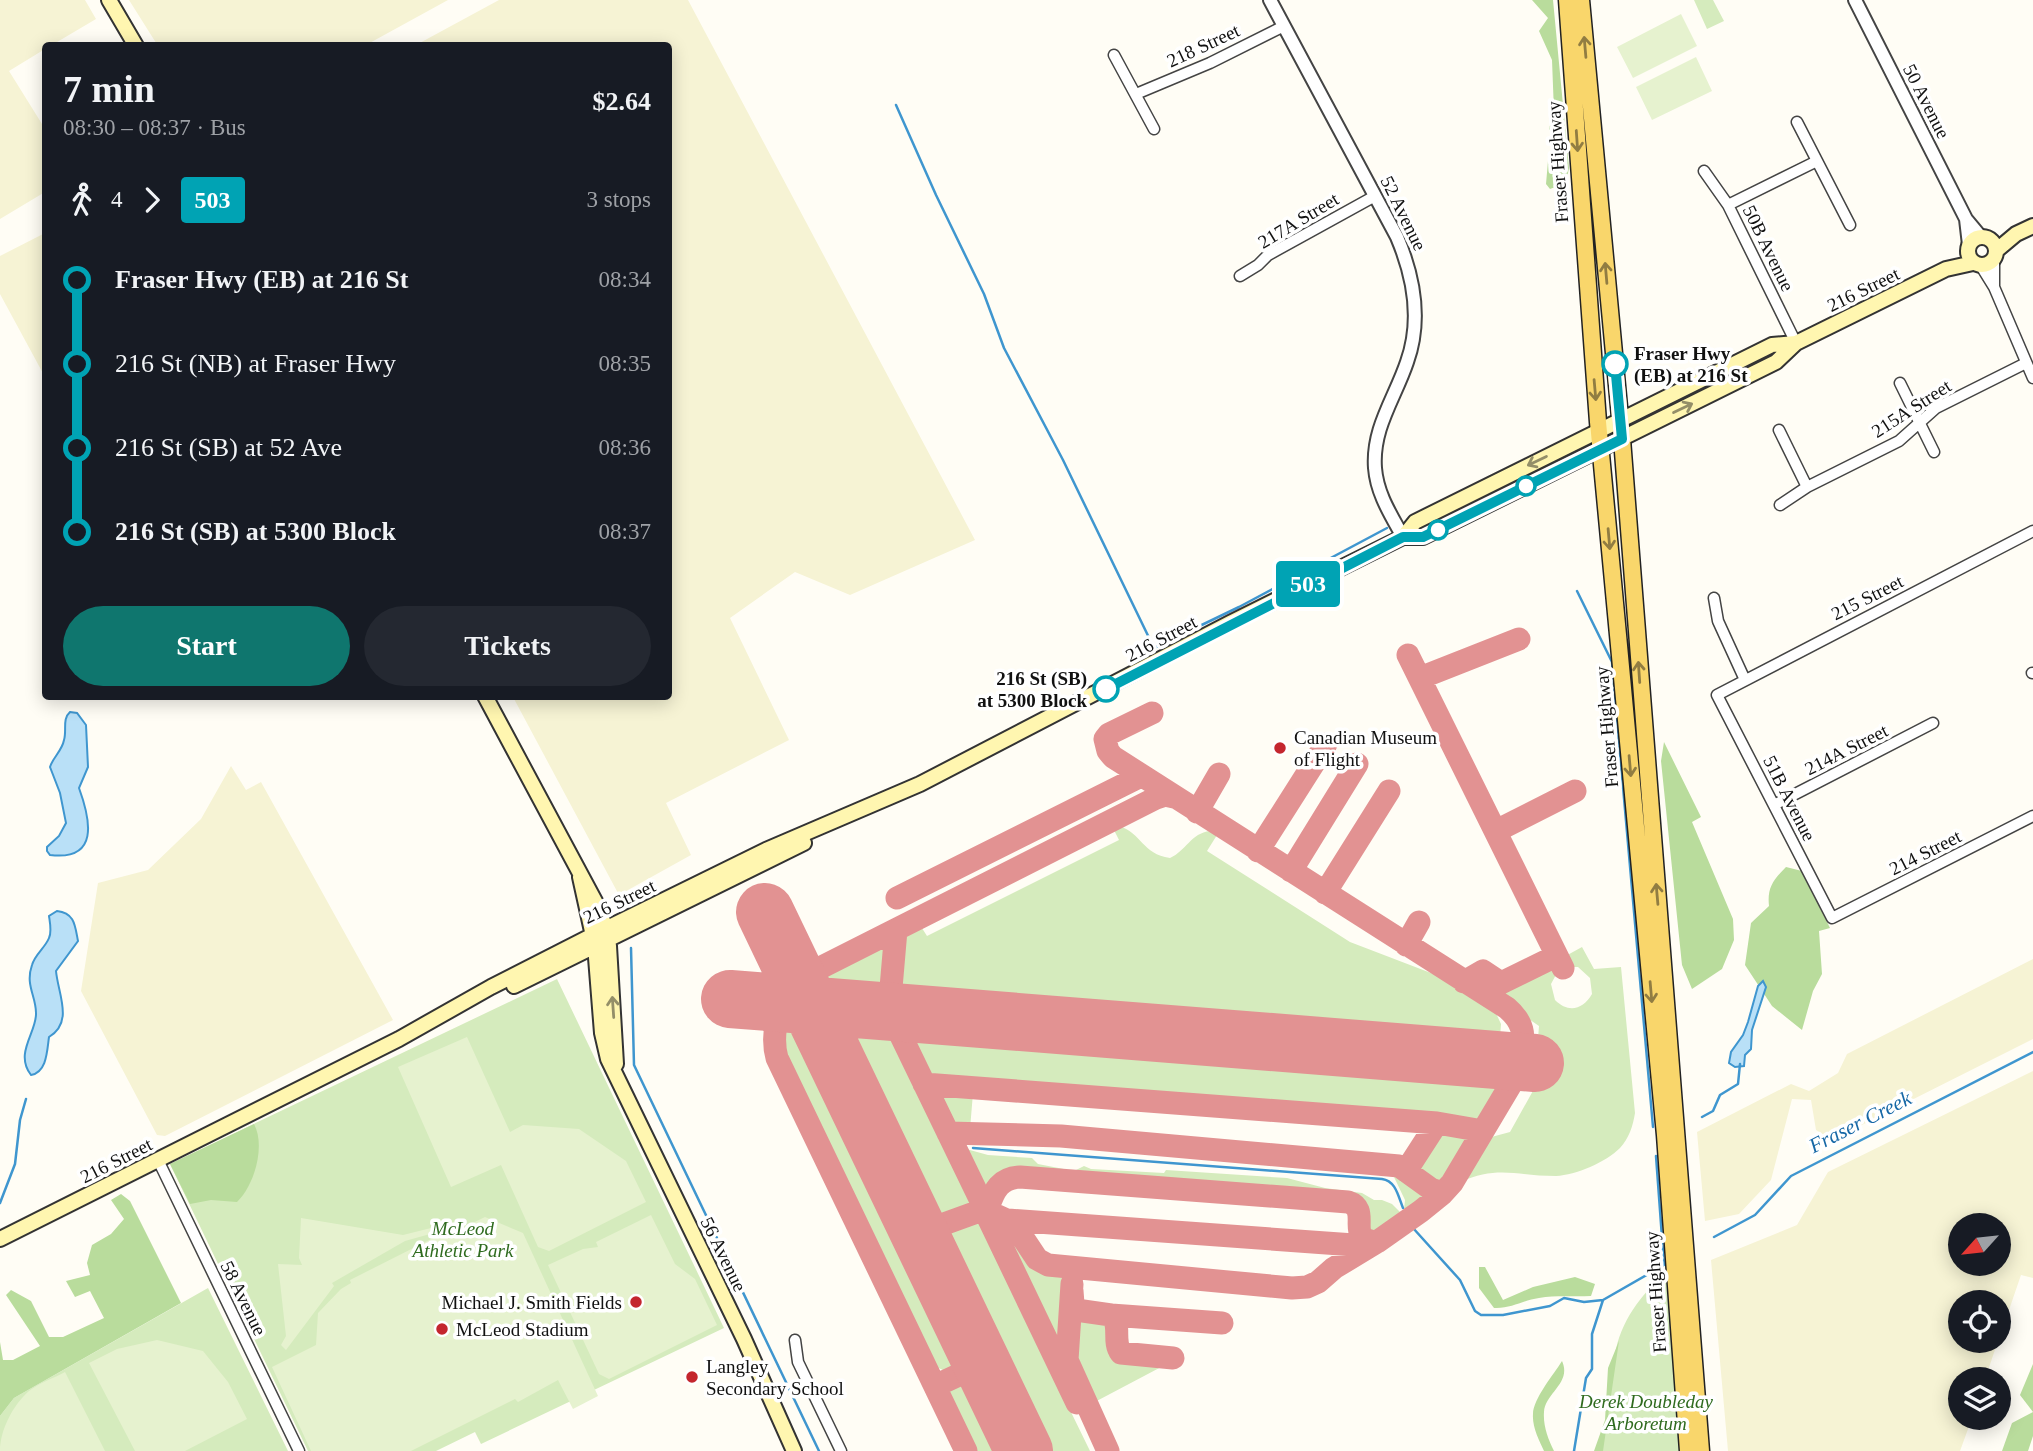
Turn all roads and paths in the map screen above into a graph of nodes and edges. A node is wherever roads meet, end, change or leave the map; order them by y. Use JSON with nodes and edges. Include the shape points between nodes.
{"nodes":[{"id":1,"x":109,"y":0,"type":"edge"},
{"id":2,"x":1270,"y":0,"type":"edge"},
{"id":3,"x":1567,"y":0,"type":"edge"},
{"id":4,"x":1581,"y":0,"type":"edge"},
{"id":5,"x":1855,"y":0,"type":"edge"},
{"id":6,"x":1283,"y":26,"type":"junction"},
{"id":7,"x":134,"y":42,"type":"edge"},
{"id":8,"x":1114,"y":55,"type":"dead end"},
{"id":9,"x":1136,"y":94,"type":"junction"},
{"id":10,"x":1797,"y":122,"type":"dead end"},
{"id":11,"x":1154,"y":129,"type":"dead end"},
{"id":12,"x":1817,"y":161,"type":"junction"},
{"id":13,"x":1704,"y":171,"type":"dead end"},
{"id":14,"x":1375,"y":196,"type":"junction"},
{"id":15,"x":1728,"y":205,"type":"junction"},
{"id":16,"x":1850,"y":225,"type":"dead end"},
{"id":17,"x":2033,"y":226,"type":"edge"},
{"id":18,"x":1982,"y":251,"type":"junction"},
{"id":19,"x":1240,"y":276,"type":"dead end"},
{"id":20,"x":1796,"y":343,"type":"junction"},
{"id":21,"x":2026,"y":363,"type":"junction"},
{"id":22,"x":2033,"y":378,"type":"edge"},
{"id":23,"x":1900,"y":383,"type":"dead end"},
{"id":24,"x":1620,"y":420,"type":"junction"},
{"id":25,"x":1920,"y":424,"type":"junction"},
{"id":26,"x":1779,"y":430,"type":"dead end"},
{"id":27,"x":1599,"y":431,"type":"junction"},
{"id":28,"x":1622,"y":439,"type":"junction"},
{"id":29,"x":1601,"y":449,"type":"junction"},
{"id":30,"x":1934,"y":452,"type":"dead end"},
{"id":31,"x":1807,"y":487,"type":"junction"},
{"id":32,"x":1780,"y":505,"type":"dead end"},
{"id":33,"x":2033,"y":531,"type":"edge"},
{"id":34,"x":1403,"y":537,"type":"junction"},
{"id":35,"x":1714,"y":598,"type":"dead end"},
{"id":36,"x":1745,"y":680,"type":"junction"},
{"id":37,"x":1717,"y":695,"type":"joint"},
{"id":38,"x":487,"y":700,"type":"edge"},
{"id":39,"x":1933,"y":723,"type":"dead end"},
{"id":40,"x":1774,"y":805,"type":"junction"},
{"id":41,"x":2033,"y":816,"type":"edge"},
{"id":42,"x":1832,"y":918,"type":"joint"},
{"id":43,"x":601,"y":937,"type":"junction"},
{"id":44,"x":548,"y":969,"type":"junction"},
{"id":45,"x":600,"y":992,"type":"junction"},
{"id":46,"x":399,"y":1039,"type":"junction"},
{"id":47,"x":617,"y":1075,"type":"junction"},
{"id":48,"x":158,"y":1160,"type":"junction"},
{"id":49,"x":0,"y":1239,"type":"edge"},
{"id":50,"x":795,"y":1340,"type":"dead end"},
{"id":51,"x":299,"y":1451,"type":"edge"},
{"id":52,"x":794,"y":1451,"type":"edge"},
{"id":53,"x":841,"y":1451,"type":"edge"},
{"id":54,"x":1688,"y":1451,"type":"edge"},
{"id":55,"x":1701,"y":1451,"type":"edge"}],
"edges":[{"from":1,"to":7,"type":"main road"},
{"from":2,"to":6,"type":"street","name":"52 Avenue"},
{"from":3,"to":27,"type":"main road","name":"Fraser Highway","one_way":true},
{"from":24,"to":4,"type":"main road","name":"Fraser Highway","one_way":true},
{"from":5,"to":18,"type":"street","name":"50 Avenue"},
{"from":6,"to":9,"type":"street","name":"218 Street"},
{"from":6,"to":14,"type":"street","name":"52 Avenue"},
{"from":8,"to":9,"type":"street"},
{"from":9,"to":11,"type":"street"},
{"from":10,"to":12,"type":"street"},
{"from":12,"to":15,"type":"street"},
{"from":12,"to":16,"type":"street"},
{"from":13,"to":15,"type":"street","name":"50B Avenue"},
{"from":14,"to":19,"type":"street","name":"217A Street","via":[[1268,255]]},
{"from":14,"to":34,"type":"street","name":"52 Avenue","via":[[1407,259],[1415,304],[1412,344],[1378,429],[1375,467],[1380,493]]},
{"from":15,"to":20,"type":"street","name":"50B Avenue"},
{"from":17,"to":18,"type":"main road","name":"216 Street"},
{"from":18,"to":20,"type":"main road","name":"216 Street"},
{"from":18,"to":21,"type":"street","name":"50 Avenue"},
{"from":20,"to":24,"type":"main road","name":"216 Street","via":[[1772,345]]},
{"from":28,"to":20,"type":"main road","name":"216 Street","one_way":true,"via":[[1776,362]]},
{"from":21,"to":22,"type":"street","name":"50 Avenue"},
{"from":21,"to":25,"type":"street","name":"215A Street","via":[[1936,408]]},
{"from":23,"to":25,"type":"street"},
{"from":24,"to":27,"type":"main road","name":"216 Street"},
{"from":24,"to":28,"type":"main road","name":"Fraser Highway"},
{"from":25,"to":30,"type":"street"},
{"from":25,"to":31,"type":"street","name":"215A Street","via":[[1899,441]]},
{"from":26,"to":31,"type":"street"},
{"from":27,"to":29,"type":"main road","name":"Fraser Highway"},
{"from":27,"to":34,"type":"main road","name":"216 Street","one_way":true,"via":[[1415,522]]},
{"from":28,"to":29,"type":"main road","name":"216 Street"},
{"from":55,"to":28,"type":"main road","name":"Fraser Highway","one_way":true},
{"from":29,"to":34,"type":"main road","name":"216 Street","via":[[1423,537]]},
{"from":29,"to":54,"type":"main road","name":"Fraser Highway","one_way":true,"via":[[1665,1135]]},
{"from":31,"to":32,"type":"street","name":"215A Street"},
{"from":33,"to":36,"type":"street","name":"215 Street"},
{"from":34,"to":43,"type":"main road","name":"216 Street","via":[[816,838]]},
{"from":35,"to":36,"type":"street","via":[[1718,621]]},
{"from":36,"to":37,"type":"street","name":"215 Street"},
{"from":37,"to":40,"type":"street","name":"51B Avenue"},
{"from":38,"to":43,"type":"main road","name":"56 Avenue","via":[[580,877]]},
{"from":39,"to":40,"type":"street","name":"214A Street"},
{"from":40,"to":42,"type":"street","name":"51B Avenue"},
{"from":41,"to":42,"type":"street","name":"214 Street"},
{"from":43,"to":44,"type":"main road","name":"216 Street"},
{"from":43,"to":45,"type":"main road","name":"56 Avenue"},
{"from":43,"to":46,"type":"main road","name":"216 Street","via":[[491,987]]},
{"from":47,"to":43,"type":"main road","name":"56 Avenue","one_way":true},
{"from":44,"to":45,"type":"main road","via":[[584,965]]},
{"from":44,"to":46,"type":"main road","name":"216 Street"},
{"from":45,"to":47,"type":"main road","name":"56 Avenue","via":[[602,1033]]},
{"from":46,"to":48,"type":"main road","name":"216 Street"},
{"from":47,"to":52,"type":"main road","name":"56 Avenue"},
{"from":48,"to":49,"type":"main road","name":"216 Street"},
{"from":48,"to":51,"type":"street","name":"58 Avenue"},
{"from":50,"to":53,"type":"street","via":[[798,1362]]}]}
